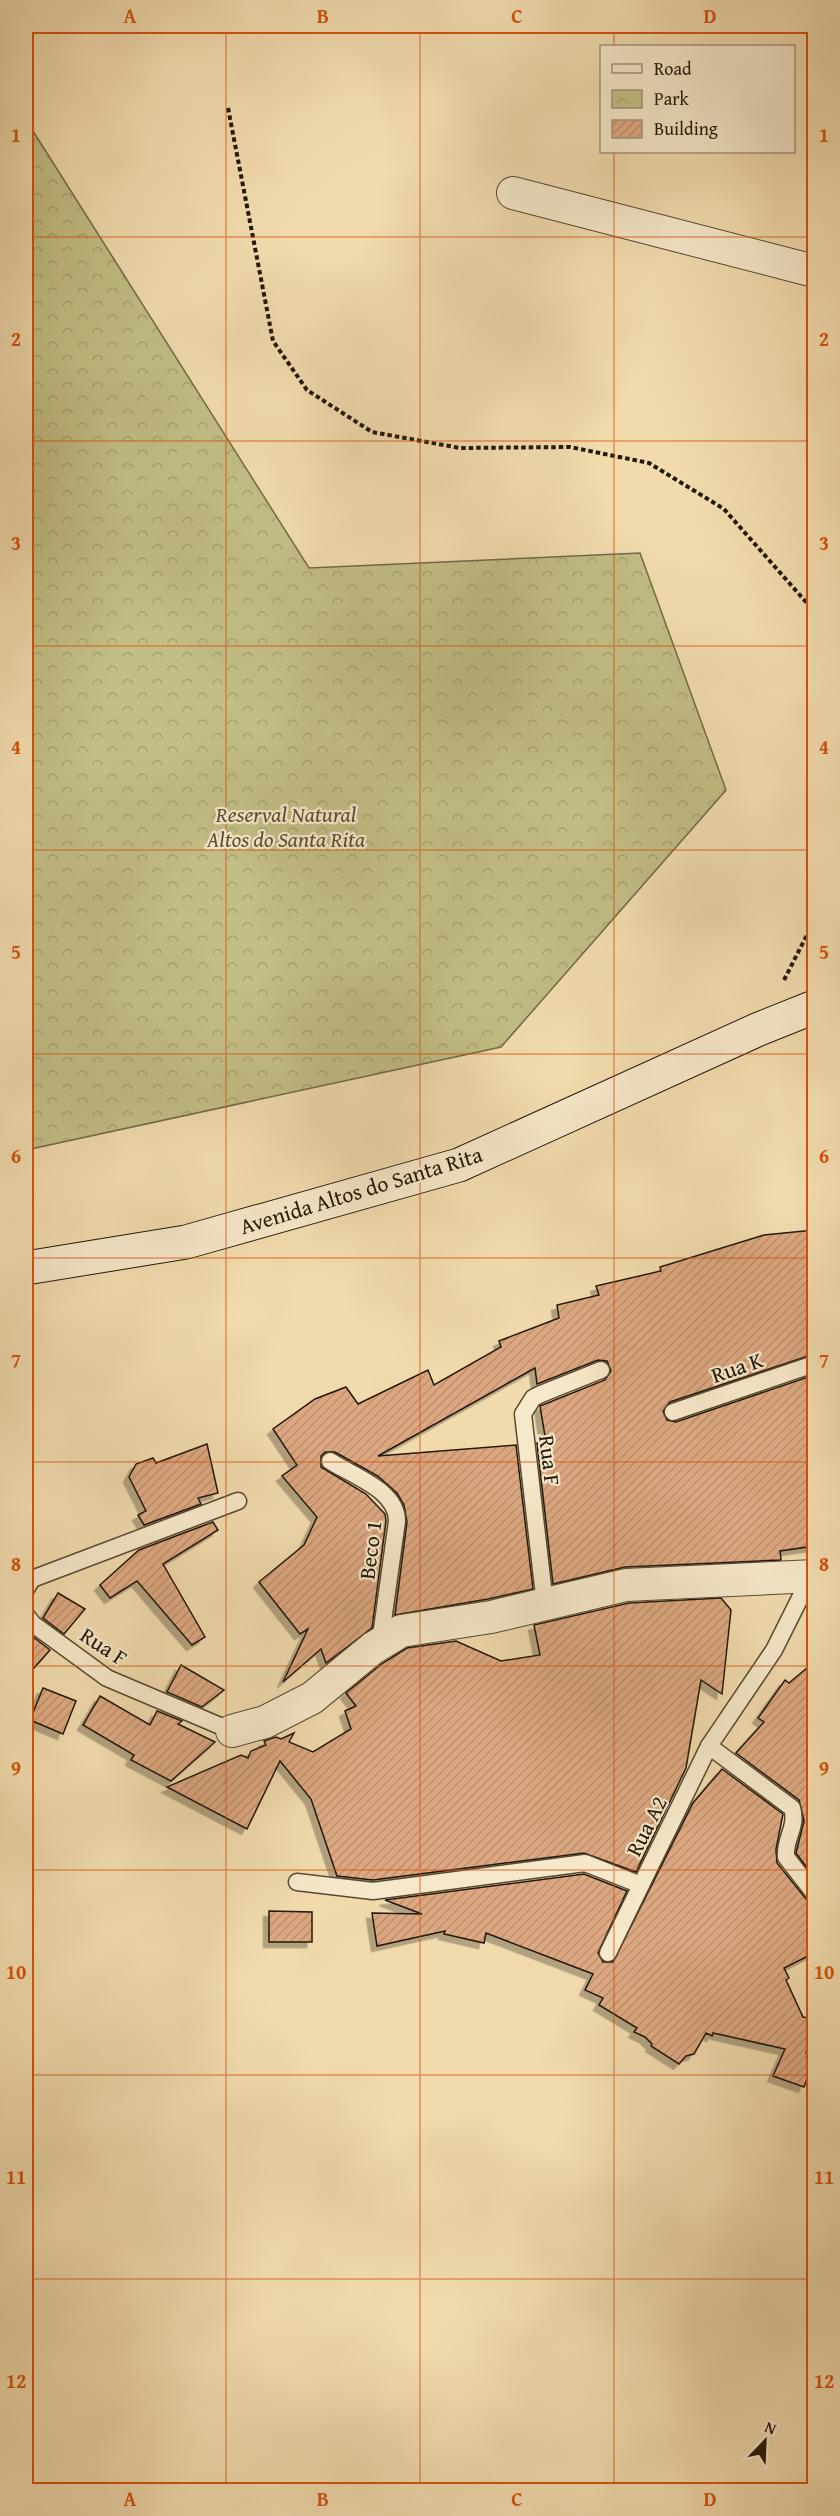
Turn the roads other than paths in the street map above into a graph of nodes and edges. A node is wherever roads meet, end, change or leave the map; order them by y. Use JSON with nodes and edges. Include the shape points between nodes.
{"nodes":[{"id":1,"x":513,"y":193,"type":"dead end"},
{"id":2,"x":814,"y":271,"type":"edge"},
{"id":3,"x":814,"y":1007,"type":"edge"},
{"id":4,"x":26,"y":1268,"type":"edge"},
{"id":5,"x":814,"y":1364,"type":"edge"},
{"id":6,"x":601,"y":1370,"type":"dead end"},
{"id":7,"x":673,"y":1412,"type":"dead end"},
{"id":8,"x":330,"y":1461,"type":"dead end"},
{"id":9,"x":238,"y":1501,"type":"dead end"},
{"id":10,"x":813,"y":1576,"type":"edge"},
{"id":11,"x":26,"y":1589,"type":"edge"},
{"id":12,"x":545,"y":1604,"type":"junction"},
{"id":13,"x":26,"y":1615,"type":"edge"},
{"id":14,"x":381,"y":1643,"type":"junction"},
{"id":15,"x":232,"y":1731,"type":"joint"},
{"id":16,"x":709,"y":1746,"type":"junction"},
{"id":17,"x":297,"y":1882,"type":"dead end"},
{"id":18,"x":641,"y":1885,"type":"junction"},
{"id":19,"x":814,"y":1893,"type":"edge"},
{"id":20,"x":608,"y":1953,"type":"dead end"}],
"edges":[{"from":1,"to":2,"type":"street"},
{"from":3,"to":4,"type":"street","name":"Avenida Altos do Santa Rita","via":[[459,1165],[186,1242]]},
{"from":5,"to":7,"type":"lane","name":"Rua K"},
{"from":6,"to":12,"type":"lane","name":"Rua F","via":[[533,1398],[523,1414]]},
{"from":8,"to":14,"type":"lane","name":"Beco 1","via":[[395,1505],[397,1521]]},
{"from":9,"to":11,"type":"lane","via":[[32,1579]]},
{"from":10,"to":12,"type":"street","via":[[627,1585]]},
{"from":10,"to":16,"type":"lane","name":"Rua A2","via":[[774,1650]]},
{"from":12,"to":14,"type":"street","via":[[491,1617],[401,1630]]},
{"from":13,"to":15,"type":"lane","name":"Rua F","via":[[107,1678]]},
{"from":14,"to":15,"type":"street","via":[[312,1698],[265,1722]]},
{"from":16,"to":18,"type":"lane","name":"Rua A2"},
{"from":16,"to":19,"type":"lane","via":[[792,1808],[794,1827],[786,1857]]},
{"from":17,"to":18,"type":"lane","name":"Rua A2","via":[[373,1891],[585,1863]]},
{"from":18,"to":20,"type":"lane"}]}
